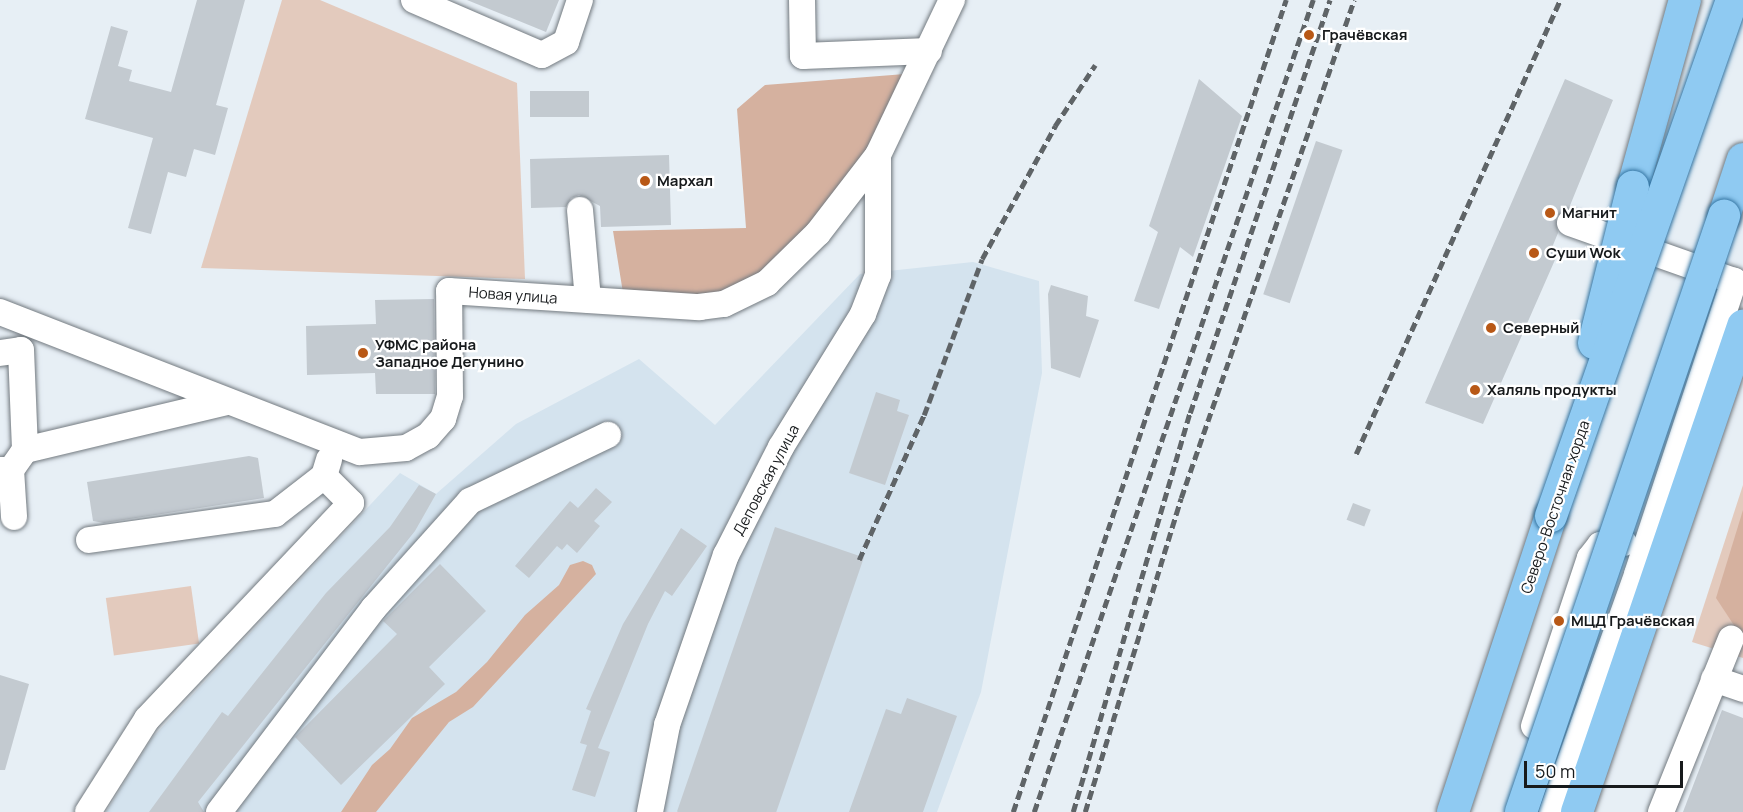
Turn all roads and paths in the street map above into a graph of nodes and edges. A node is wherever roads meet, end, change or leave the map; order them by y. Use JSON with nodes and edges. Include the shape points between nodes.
{"nodes":[{"id":1,"x":414,"y":0,"type":"edge"},
{"id":2,"x":580,"y":0,"type":"edge"},
{"id":3,"x":802,"y":0,"type":"edge"},
{"id":4,"x":952,"y":0,"type":"edge"},
{"id":5,"x":1685,"y":0,"type":"edge"},
{"id":6,"x":1732,"y":0,"type":"edge"},
{"id":7,"x":929,"y":51,"type":"junction"},
{"id":8,"x":878,"y":155,"type":"junction"},
{"id":9,"x":1743,"y":159,"type":"edge"},
{"id":10,"x":580,"y":210,"type":"dead end"},
{"id":11,"x":1570,"y":223,"type":"dead end"},
{"id":12,"x":588,"y":300,"type":"junction"},
{"id":13,"x":0,"y":312,"type":"edge"},
{"id":14,"x":26,"y":320,"type":"junction"},
{"id":15,"x":1743,"y":326,"type":"edge"},
{"id":16,"x":10,"y":351,"type":"edge"},
{"id":17,"x":226,"y":402,"type":"junction"},
{"id":18,"x":608,"y":435,"type":"dead end"},
{"id":19,"x":335,"y":443,"type":"junction"},
{"id":20,"x":12,"y":463,"type":"edge"},
{"id":21,"x":324,"y":476,"type":"junction"},
{"id":22,"x":1551,"y":516,"type":"junction"},
{"id":23,"x":14,"y":518,"type":"dead end"},
{"id":24,"x":89,"y":540,"type":"dead end"},
{"id":25,"x":1637,"y":573,"type":"junction"},
{"id":26,"x":1731,"y":639,"type":"dead end"},
{"id":27,"x":1714,"y":680,"type":"junction"},
{"id":28,"x":1743,"y":689,"type":"edge"},
{"id":29,"x":88,"y":812,"type":"edge"},
{"id":30,"x":219,"y":812,"type":"edge"},
{"id":31,"x":650,"y":812,"type":"edge"},
{"id":32,"x":1453,"y":812,"type":"edge"},
{"id":33,"x":1505,"y":812,"type":"edge"},
{"id":34,"x":1521,"y":812,"type":"edge"},
{"id":35,"x":1552,"y":812,"type":"edge"},
{"id":36,"x":1576,"y":812,"type":"edge"},
{"id":37,"x":1662,"y":812,"type":"edge"}],
"edges":[{"from":1,"to":2,"type":"street","via":[[542,55],[566,42]]},
{"from":3,"to":7,"type":"street","via":[[803,56]]},
{"from":4,"to":7,"type":"street","name":"Новая улица"},
{"from":5,"to":22,"type":"main road","bridge":true,"via":[[1633,187]]},
{"from":6,"to":22,"type":"main road","name":"Северо-Восточная хорда","bridge":true},
{"from":7,"to":8,"type":"street","name":"Новая улица"},
{"from":8,"to":12,"type":"street","name":"Новая улица","via":[[818,233],[790,262],[746,296],[699,307]]},
{"from":8,"to":31,"type":"street","name":"Деповская улица","via":[[878,275],[863,314],[781,447],[726,555],[667,725]]},
{"from":9,"to":34,"type":"main road","bridge":true},
{"from":10,"to":12,"type":"street"},
{"from":11,"to":25,"type":"street","via":[[1734,281]]},
{"from":12,"to":19,"type":"street","name":"Новая улица","via":[[448,291],[450,396],[443,419],[428,436],[406,448],[360,452]]},
{"from":13,"to":14,"type":"street","name":"Новая улица"},
{"from":14,"to":16,"type":"street"},
{"from":14,"to":17,"type":"street","name":"Новая улица"},
{"from":15,"to":36,"type":"main road"},
{"from":16,"to":20,"type":"street"},
{"from":17,"to":19,"type":"street","name":"Новая улица"},
{"from":17,"to":20,"type":"street"},
{"from":18,"to":30,"type":"street","via":[[470,501],[374,608]]},
{"from":19,"to":21,"type":"street"},
{"from":20,"to":23,"type":"street"},
{"from":21,"to":24,"type":"street","via":[[275,514]]},
{"from":21,"to":29,"type":"street","via":[[351,503],[147,719]]},
{"from":22,"to":32,"type":"main road","name":"Северо-Восточная хорда"},
{"from":25,"to":33,"type":"street","via":[[1637,556],[1617,541],[1600,544],[1590,558]]},
{"from":25,"to":35,"type":"street"},
{"from":26,"to":27,"type":"street"},
{"from":27,"to":28,"type":"street"},
{"from":27,"to":37,"type":"street"}]}
